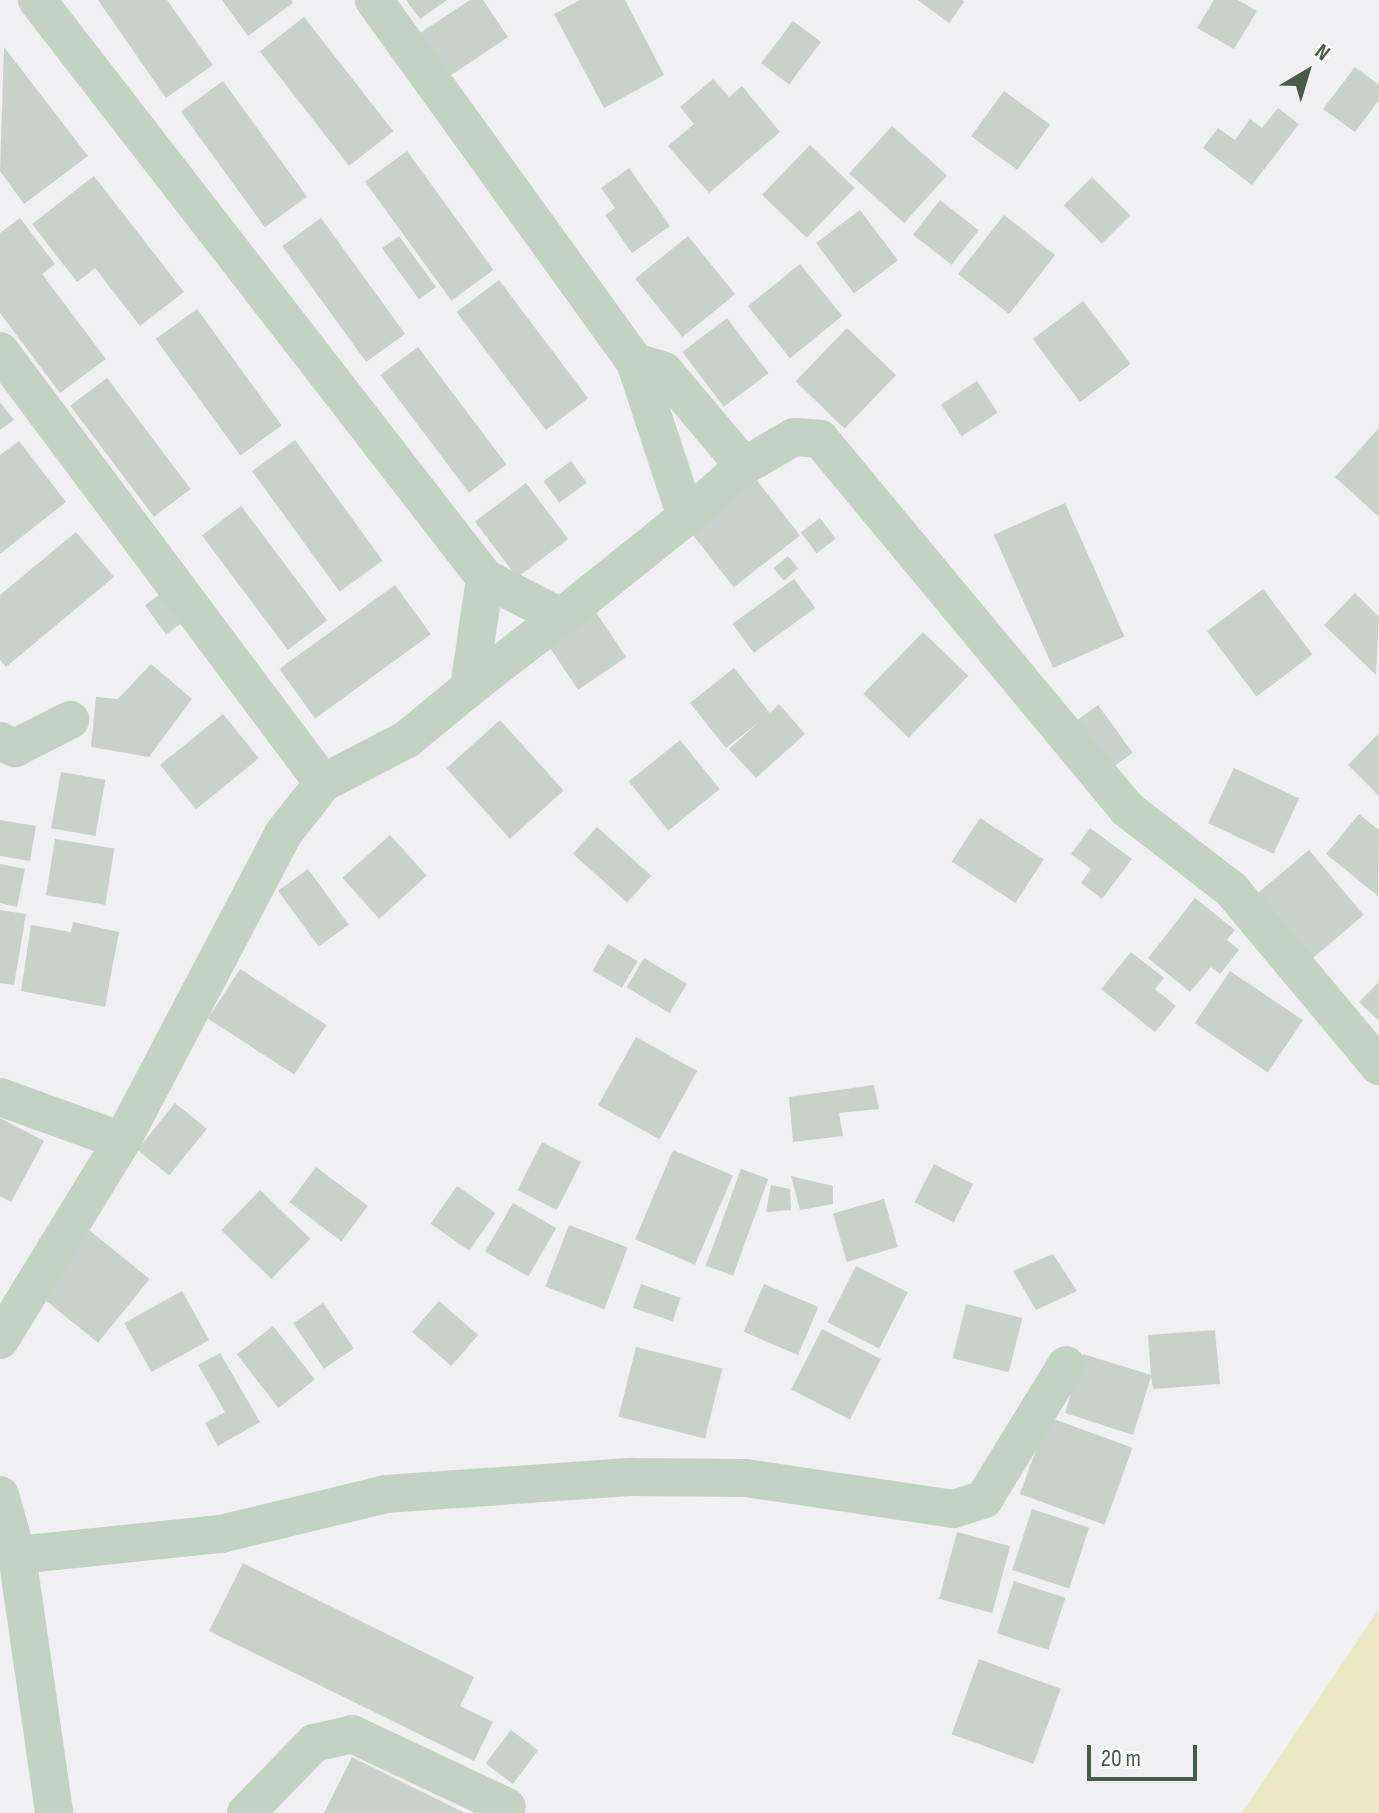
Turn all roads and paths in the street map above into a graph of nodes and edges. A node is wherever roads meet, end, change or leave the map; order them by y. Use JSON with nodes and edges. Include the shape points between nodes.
{"nodes":[{"id":1,"x":37,"y":0,"type":"edge"},
{"id":2,"x":374,"y":0,"type":"edge"},
{"id":3,"x":0,"y":351,"type":"edge"},
{"id":4,"x":635,"y":362,"type":"junction"},
{"id":5,"x":744,"y":466,"type":"junction"},
{"id":6,"x":686,"y":517,"type":"junction"},
{"id":7,"x":485,"y":578,"type":"junction"},
{"id":8,"x":561,"y":617,"type":"junction"},
{"id":9,"x":469,"y":688,"type":"junction"},
{"id":10,"x":70,"y":720,"type":"dead end"},
{"id":11,"x":0,"y":741,"type":"edge"},
{"id":12,"x":323,"y":783,"type":"junction"},
{"id":13,"x":1379,"y":1066,"type":"edge"},
{"id":14,"x":0,"y":1097,"type":"edge"},
{"id":15,"x":122,"y":1141,"type":"junction"},
{"id":16,"x":0,"y":1340,"type":"edge"},
{"id":17,"x":1066,"y":1365,"type":"dead end"},
{"id":18,"x":0,"y":1495,"type":"edge"},
{"id":19,"x":17,"y":1555,"type":"junction"},
{"id":20,"x":507,"y":1807,"type":"dead end"},
{"id":21,"x":54,"y":1813,"type":"edge"},
{"id":22,"x":246,"y":1813,"type":"edge"}],
"edges":[{"from":1,"to":7,"type":"street"},
{"from":2,"to":4,"type":"street"},
{"from":3,"to":12,"type":"street"},
{"from":4,"to":5,"type":"street","via":[[664,371]]},
{"from":4,"to":6,"type":"street"},
{"from":5,"to":6,"type":"street"},
{"from":5,"to":13,"type":"street","via":[[794,437],[820,439],[1127,809],[1231,889]]},
{"from":6,"to":8,"type":"street"},
{"from":7,"to":8,"type":"street"},
{"from":7,"to":9,"type":"street"},
{"from":8,"to":9,"type":"street"},
{"from":9,"to":12,"type":"street","via":[[407,739]]},
{"from":10,"to":11,"type":"street","via":[[15,748]]},
{"from":12,"to":15,"type":"street","via":[[283,834]]},
{"from":14,"to":15,"type":"street"},
{"from":15,"to":16,"type":"street"},
{"from":17,"to":19,"type":"street","via":[[984,1499],[954,1509],[746,1478],[632,1477],[386,1494],[221,1534]]},
{"from":18,"to":19,"type":"street"},
{"from":19,"to":21,"type":"street"},
{"from":20,"to":22,"type":"street","via":[[352,1734],[314,1743]]}]}
